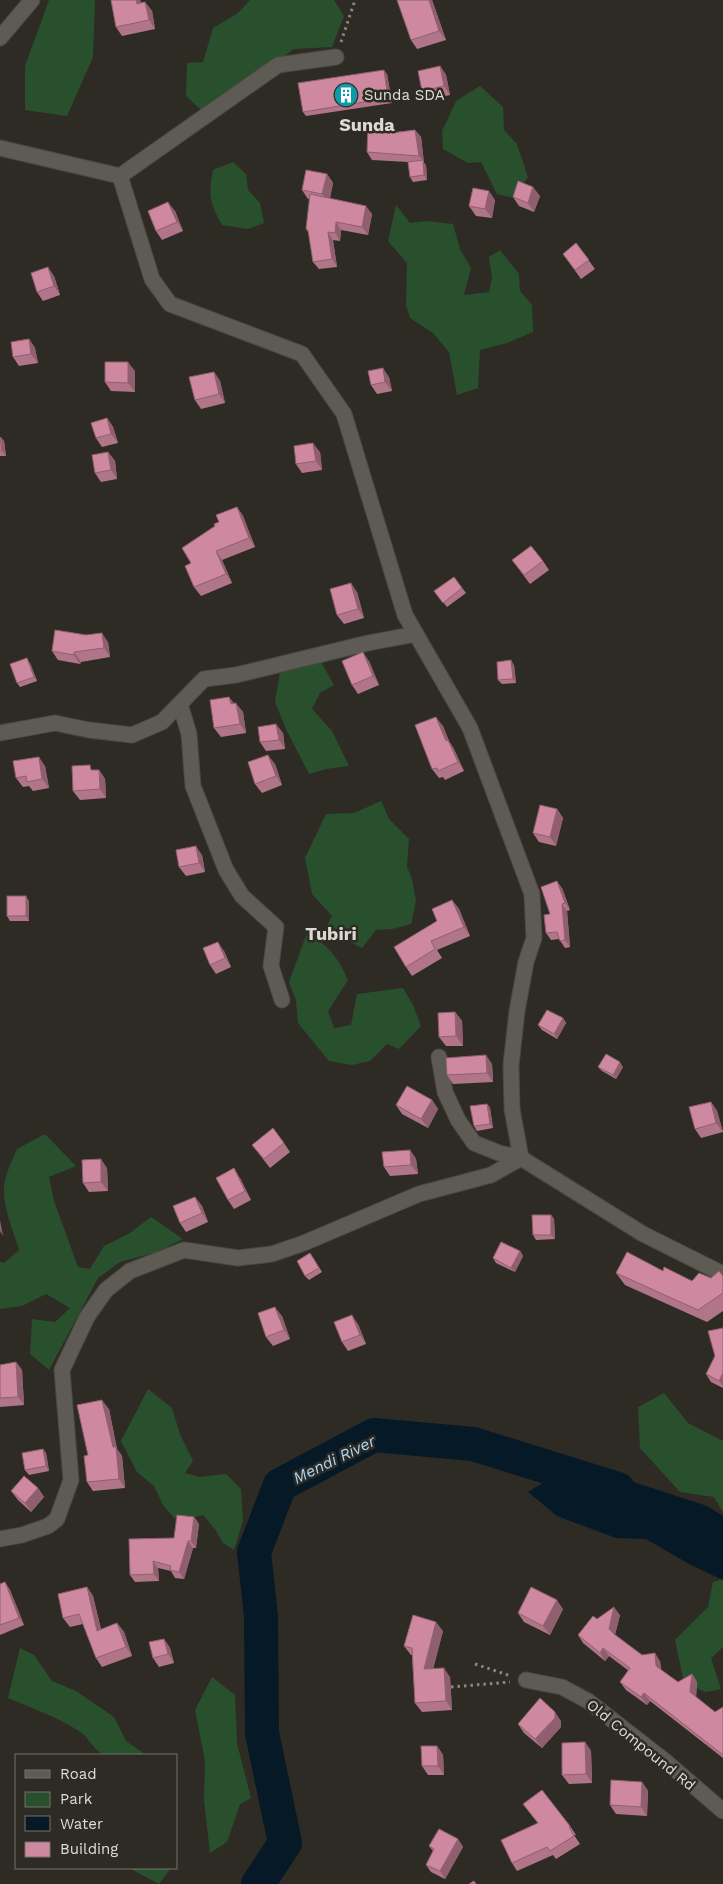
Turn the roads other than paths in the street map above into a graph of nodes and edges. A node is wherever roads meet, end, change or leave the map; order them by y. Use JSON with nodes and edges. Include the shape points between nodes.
{"nodes":[{"id":1,"x":32,"y":0,"type":"edge"},
{"id":2,"x":0,"y":38,"type":"edge"},
{"id":3,"x":336,"y":57,"type":"road end"},
{"id":4,"x":0,"y":148,"type":"edge"},
{"id":5,"x":120,"y":176,"type":"junction"},
{"id":6,"x":416,"y":634,"type":"junction"},
{"id":7,"x":180,"y":704,"type":"junction"},
{"id":8,"x":0,"y":733,"type":"edge"},
{"id":9,"x":282,"y":1000,"type":"dead end"},
{"id":10,"x":438,"y":1058,"type":"dead end"},
{"id":11,"x":521,"y":1158,"type":"junction"},
{"id":12,"x":723,"y":1274,"type":"edge"},
{"id":13,"x":0,"y":1539,"type":"edge"},
{"id":14,"x":526,"y":1680,"type":"road end"},
{"id":15,"x":723,"y":1811,"type":"edge"}],
"edges":[{"from":1,"to":2,"type":"street"},
{"from":3,"to":5,"type":"street","via":[[278,65]]},
{"from":4,"to":5,"type":"street"},
{"from":5,"to":6,"type":"street","via":[[152,279],[170,304],[302,354],[344,414],[405,615]]},
{"from":6,"to":7,"type":"street","via":[[236,675],[204,679]]},
{"from":6,"to":11,"type":"street","via":[[470,728],[532,894],[534,938],[517,1011],[511,1065],[512,1109]]},
{"from":7,"to":8,"type":"street","via":[[162,722],[132,735],[55,723]]},
{"from":7,"to":9,"type":"street","via":[[189,734],[193,786],[226,870],[242,896],[276,927],[271,966]]},
{"from":10,"to":11,"type":"street","via":[[445,1092],[458,1120],[474,1143]]},
{"from":11,"to":12,"type":"street","via":[[643,1234]]},
{"from":11,"to":13,"type":"street","via":[[491,1175],[419,1194],[272,1254],[238,1258],[184,1250],[130,1271],[106,1290],[87,1317],[62,1370],[70,1480],[57,1520],[22,1535]]},
{"from":14,"to":15,"type":"street","name":"Old Compound Rd","via":[[562,1687],[588,1701]]}]}
